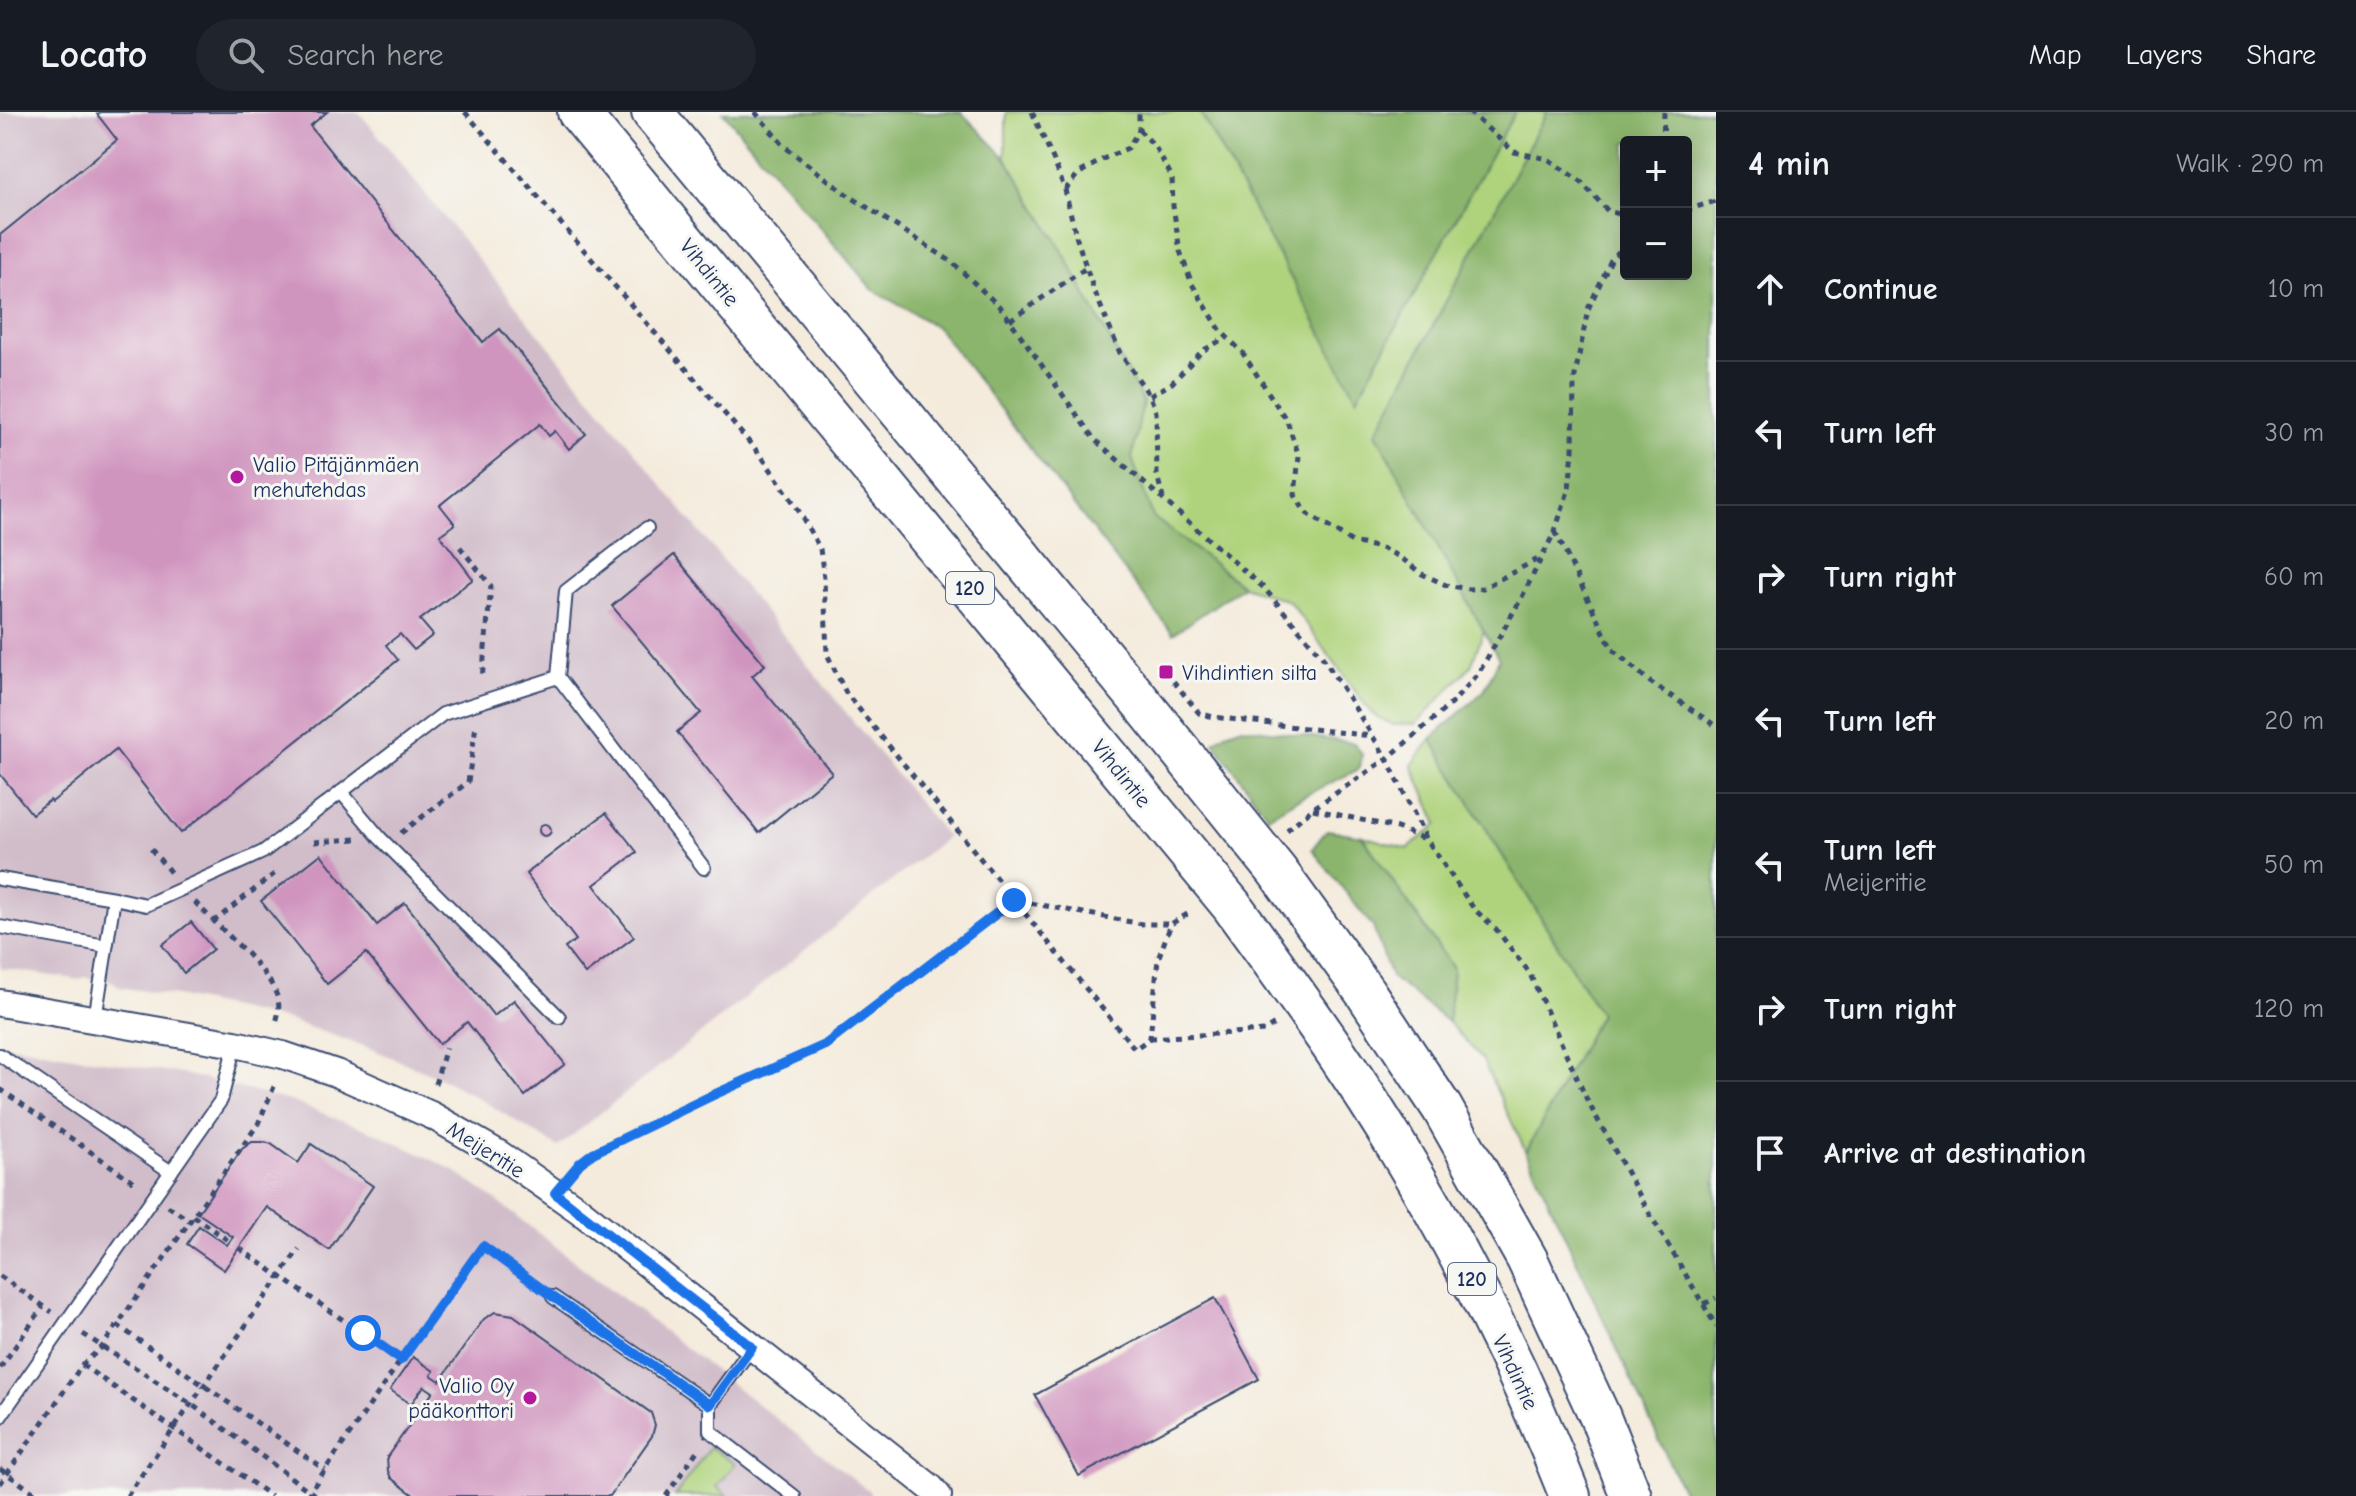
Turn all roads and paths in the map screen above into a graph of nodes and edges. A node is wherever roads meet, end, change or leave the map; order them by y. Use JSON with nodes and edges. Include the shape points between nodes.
{"nodes":[{"id":1,"x":465,"y":112,"type":"edge"},
{"id":2,"x":578,"y":112,"type":"edge"},
{"id":3,"x":652,"y":112,"type":"edge"},
{"id":4,"x":755,"y":112,"type":"edge"},
{"id":5,"x":1032,"y":112,"type":"edge"},
{"id":6,"x":1139,"y":112,"type":"edge"},
{"id":7,"x":1469,"y":112,"type":"edge"},
{"id":8,"x":1664,"y":112,"type":"edge"},
{"id":9,"x":1139,"y":130,"type":"junction"},
{"id":10,"x":1663,"y":136,"type":"edge"},
{"id":11,"x":1065,"y":190,"type":"junction"},
{"id":12,"x":1716,"y":201,"type":"edge"},
{"id":13,"x":1692,"y":208,"type":"edge"},
{"id":14,"x":1620,"y":214,"type":"edge"},
{"id":15,"x":1620,"y":250,"type":"edge"},
{"id":16,"x":1086,"y":268,"type":"junction"},
{"id":17,"x":1010,"y":320,"type":"junction"},
{"id":18,"x":1227,"y":337,"type":"junction"},
{"id":19,"x":1150,"y":396,"type":"junction"},
{"id":20,"x":1163,"y":499,"type":"junction"},
{"id":21,"x":647,"y":528,"type":"dead end"},
{"id":22,"x":1555,"y":531,"type":"junction"},
{"id":23,"x":1541,"y":558,"type":"junction"},
{"id":24,"x":1166,"y":672,"type":"dead end"},
{"id":25,"x":558,"y":677,"type":"junction"},
{"id":26,"x":1716,"y":726,"type":"edge"},
{"id":27,"x":1372,"y":737,"type":"junction"},
{"id":28,"x":1387,"y":759,"type":"junction"},
{"id":29,"x":341,"y":792,"type":"junction"},
{"id":30,"x":1312,"y":809,"type":"junction"},
{"id":31,"x":1287,"y":831,"type":"dead end"},
{"id":32,"x":1427,"y":840,"type":"junction"},
{"id":33,"x":704,"y":868,"type":"dead end"},
{"id":34,"x":0,"y":879,"type":"edge"},
{"id":35,"x":114,"y":898,"type":"junction"},
{"id":36,"x":1014,"y":900,"type":"junction"},
{"id":37,"x":1196,"y":908,"type":"dead end"},
{"id":38,"x":1171,"y":924,"type":"junction"},
{"id":39,"x":0,"y":927,"type":"edge"},
{"id":40,"x":106,"y":946,"type":"junction"},
{"id":41,"x":238,"y":946,"type":"dead end"},
{"id":42,"x":0,"y":1003,"type":"edge"},
{"id":43,"x":559,"y":1017,"type":"dead end"},
{"id":44,"x":95,"y":1019,"type":"junction"},
{"id":45,"x":1276,"y":1023,"type":"dead end"},
{"id":46,"x":275,"y":1025,"type":"dead end"},
{"id":47,"x":1150,"y":1038,"type":"junction"},
{"id":48,"x":235,"y":1044,"type":"junction"},
{"id":49,"x":446,"y":1048,"type":"dead end"},
{"id":50,"x":0,"y":1055,"type":"edge"},
{"id":51,"x":435,"y":1084,"type":"dead end"},
{"id":52,"x":171,"y":1172,"type":"junction"},
{"id":53,"x":555,"y":1193,"type":"junction"},
{"id":54,"x":229,"y":1241,"type":"dead end"},
{"id":55,"x":239,"y":1248,"type":"dead end"},
{"id":56,"x":299,"y":1249,"type":"dead end"},
{"id":57,"x":0,"y":1276,"type":"edge"},
{"id":58,"x":280,"y":1276,"type":"junction"},
{"id":59,"x":553,"y":1297,"type":"joint"},
{"id":60,"x":1716,"y":1298,"type":"edge"},
{"id":61,"x":1704,"y":1304,"type":"junction"},
{"id":62,"x":44,"y":1306,"type":"junction"},
{"id":63,"x":66,"y":1322,"type":"junction"},
{"id":64,"x":117,"y":1325,"type":"junction"},
{"id":65,"x":1716,"y":1326,"type":"edge"},
{"id":66,"x":102,"y":1347,"type":"junction"},
{"id":67,"x":752,"y":1347,"type":"junction"},
{"id":68,"x":401,"y":1360,"type":"junction"},
{"id":69,"x":82,"y":1365,"type":"junction"},
{"id":70,"x":0,"y":1368,"type":"edge"},
{"id":71,"x":204,"y":1386,"type":"junction"},
{"id":72,"x":191,"y":1404,"type":"junction"},
{"id":73,"x":710,"y":1405,"type":"junction"},
{"id":74,"x":0,"y":1417,"type":"edge"},
{"id":75,"x":174,"y":1429,"type":"junction"},
{"id":76,"x":710,"y":1431,"type":"junction"},
{"id":77,"x":0,"y":1469,"type":"edge"},
{"id":78,"x":325,"y":1470,"type":"junction"},
{"id":79,"x":7,"y":1474,"type":"junction"},
{"id":80,"x":0,"y":1484,"type":"edge"},
{"id":81,"x":934,"y":1492,"type":"edge"},
{"id":82,"x":311,"y":1495,"type":"edge"},
{"id":83,"x":39,"y":1496,"type":"edge"},
{"id":84,"x":127,"y":1496,"type":"edge"},
{"id":85,"x":271,"y":1496,"type":"edge"},
{"id":86,"x":666,"y":1496,"type":"edge"},
{"id":87,"x":794,"y":1496,"type":"edge"},
{"id":88,"x":1570,"y":1496,"type":"edge"},
{"id":89,"x":1631,"y":1496,"type":"edge"}],
"edges":[{"from":1,"to":36,"type":"path","via":[[771,469],[820,549],[827,654],[846,693]]},
{"from":2,"to":88,"type":"main road","name":"Vihdintie","number":"120","via":[[1232,906],[1303,1005],[1394,1142],[1479,1292]]},
{"from":3,"to":89,"type":"main road","number":"120","via":[[1150,714],[1277,871],[1365,992],[1442,1108],[1527,1259]]},
{"from":4,"to":17,"type":"path","via":[[784,146],[845,193],[952,262]]},
{"from":5,"to":11,"type":"path"},
{"from":6,"to":9,"type":"path"},
{"from":7,"to":14,"type":"path","via":[[1514,152],[1548,159],[1581,182],[1608,211]]},
{"from":8,"to":10,"type":"path"},
{"from":9,"to":11,"type":"path","via":[[1128,148],[1078,174]]},
{"from":9,"to":18,"type":"path","via":[[1172,177],[1180,251],[1192,284]]},
{"from":11,"to":16,"type":"path"},
{"from":12,"to":13,"type":"path"},
{"from":15,"to":22,"type":"path","via":[[1588,309],[1574,381],[1569,488]]},
{"from":16,"to":17,"type":"path"},
{"from":16,"to":19,"type":"path","via":[[1120,353]]},
{"from":17,"to":20,"type":"path","via":[[1094,439]]},
{"from":18,"to":19,"type":"path","via":[[1202,351],[1172,383]]},
{"from":18,"to":23,"type":"path","via":[[1287,421],[1299,456],[1295,495],[1320,523],[1352,542],[1400,557],[1446,585],[1469,589],[1483,588]]},
{"from":19,"to":20,"type":"path"},
{"from":20,"to":27,"type":"path","via":[[1264,588],[1324,659]]},
{"from":21,"to":25,"type":"lane","via":[[566,591]]},
{"from":22,"to":23,"type":"path"},
{"from":22,"to":26,"type":"path","via":[[1612,649]]},
{"from":23,"to":28,"type":"path","via":[[1478,674]]},
{"from":24,"to":27,"type":"path","via":[[1199,713]]},
{"from":25,"to":29,"type":"lane","via":[[443,714]]},
{"from":25,"to":33,"type":"lane"},
{"from":27,"to":28,"type":"path"},
{"from":28,"to":30,"type":"path"},
{"from":28,"to":32,"type":"path"},
{"from":29,"to":35,"type":"lane","via":[[263,852],[146,905]]},
{"from":29,"to":43,"type":"lane"},
{"from":30,"to":31,"type":"path"},
{"from":30,"to":32,"type":"path"},
{"from":32,"to":61,"type":"path","via":[[1474,909],[1529,972],[1588,1102]]},
{"from":34,"to":35,"type":"lane"},
{"from":35,"to":40,"type":"lane"},
{"from":36,"to":38,"type":"path","via":[[1142,924]]},
{"from":36,"to":47,"type":"path","via":[[1135,1049]]},
{"from":36,"to":53,"type":"path","via":[[825,1045],[593,1153]]},
{"from":37,"to":38,"type":"path"},
{"from":38,"to":47,"type":"path","via":[[1158,959]]},
{"from":39,"to":40,"type":"lane"},
{"from":40,"to":44,"type":"lane"},
{"from":41,"to":46,"type":"path","via":[[273,986],[279,1010]]},
{"from":42,"to":44,"type":"street","name":"Meijeritie"},
{"from":44,"to":48,"type":"street","name":"Meijeritie"},
{"from":45,"to":47,"type":"path","via":[[1264,1031]]},
{"from":48,"to":52,"type":"lane","via":[[221,1100]]},
{"from":48,"to":53,"type":"street","name":"Meijeritie","via":[[336,1073],[433,1116]]},
{"from":49,"to":51,"type":"path"},
{"from":50,"to":52,"type":"lane"},
{"from":52,"to":63,"type":"lane"},
{"from":53,"to":67,"type":"street","name":"Meijeritie"},
{"from":54,"to":64,"type":"path","via":[[192,1218]]},
{"from":55,"to":58,"type":"path"},
{"from":56,"to":58,"type":"path"},
{"from":57,"to":62,"type":"path"},
{"from":58,"to":68,"type":"path"},
{"from":58,"to":71,"type":"path"},
{"from":59,"to":68,"type":"path","via":[[483,1246]]},
{"from":59,"to":73,"type":"lane"},
{"from":60,"to":61,"type":"path"},
{"from":61,"to":65,"type":"path"},
{"from":62,"to":63,"type":"path"},
{"from":62,"to":70,"type":"path"},
{"from":63,"to":66,"type":"path"},
{"from":63,"to":74,"type":"lane"},
{"from":64,"to":66,"type":"path"},
{"from":64,"to":71,"type":"path"},
{"from":66,"to":69,"type":"path"},
{"from":66,"to":72,"type":"path"},
{"from":67,"to":73,"type":"lane"},
{"from":67,"to":81,"type":"street","name":"Meijeritie"},
{"from":68,"to":78,"type":"path"},
{"from":69,"to":75,"type":"path"},
{"from":69,"to":79,"type":"path"},
{"from":71,"to":72,"type":"path"},
{"from":71,"to":78,"type":"path"},
{"from":72,"to":75,"type":"path"},
{"from":72,"to":82,"type":"path"},
{"from":73,"to":76,"type":"lane"},
{"from":75,"to":84,"type":"path"},
{"from":75,"to":85,"type":"path"},
{"from":76,"to":86,"type":"path"},
{"from":76,"to":87,"type":"lane"},
{"from":77,"to":79,"type":"path"},
{"from":78,"to":82,"type":"path"},
{"from":79,"to":80,"type":"path"},
{"from":79,"to":83,"type":"path"}]}
